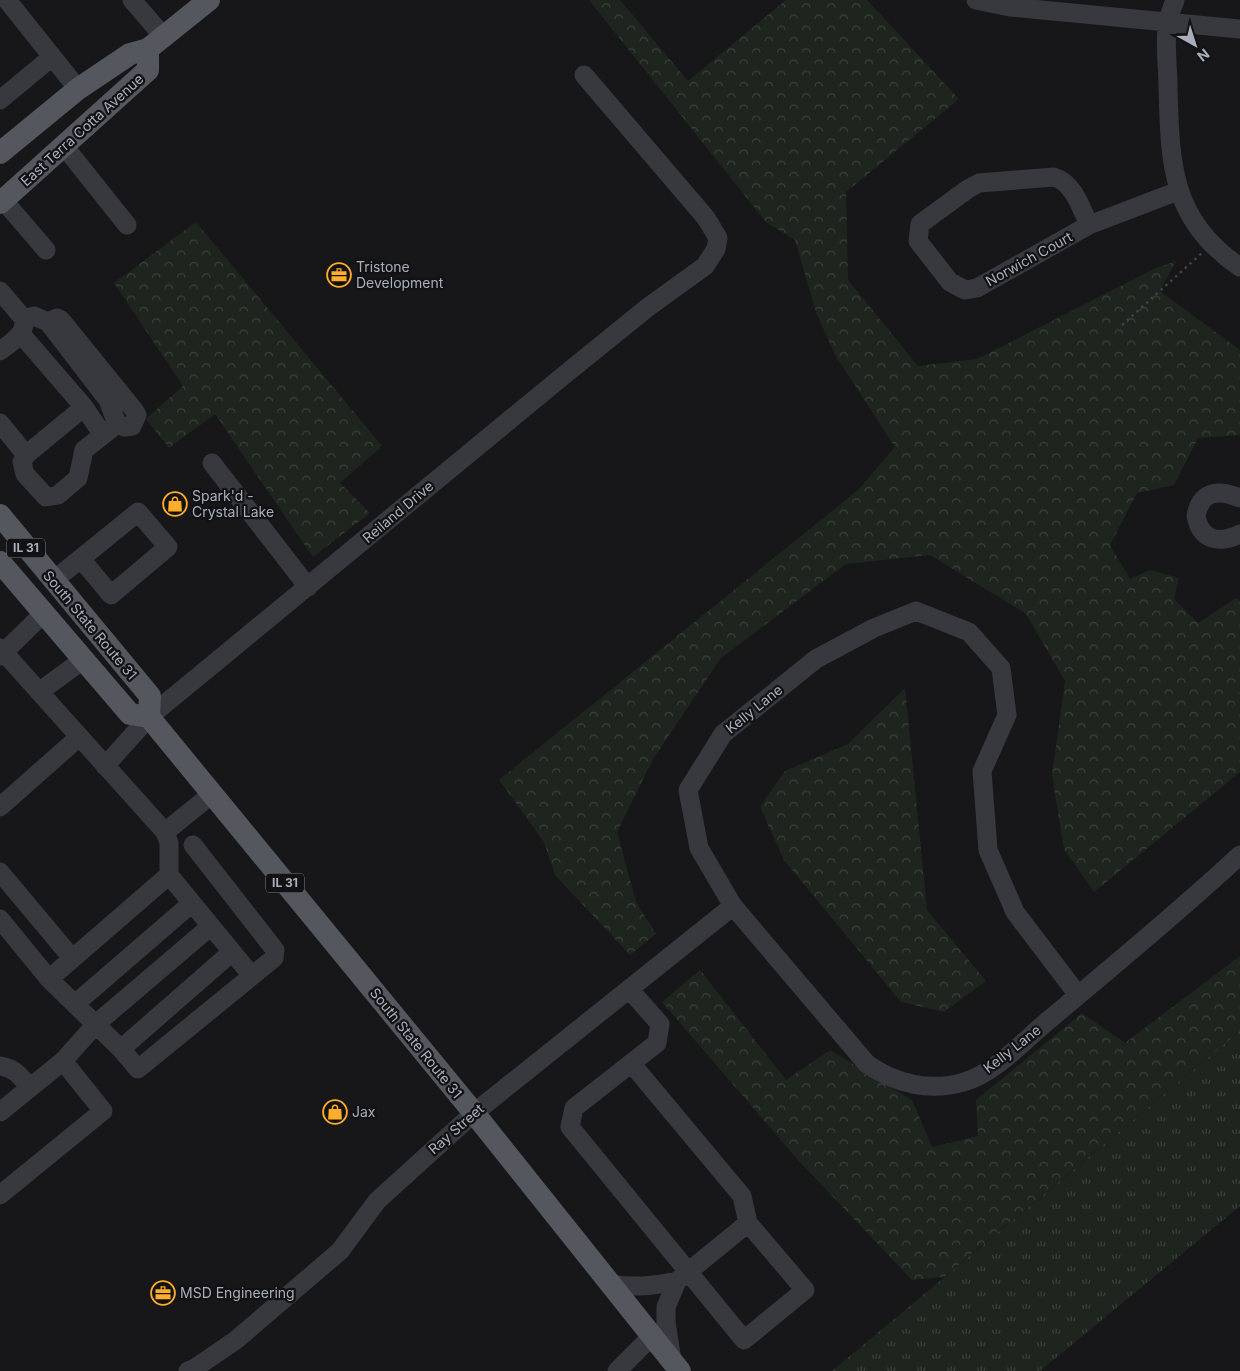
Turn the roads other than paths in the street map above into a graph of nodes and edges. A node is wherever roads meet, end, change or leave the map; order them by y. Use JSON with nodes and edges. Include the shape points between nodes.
{"nodes":[{"id":1,"x":7,"y":0,"type":"edge"},
{"id":2,"x":132,"y":0,"type":"edge"},
{"id":3,"x":209,"y":0,"type":"edge"},
{"id":4,"x":976,"y":0,"type":"edge"},
{"id":5,"x":1175,"y":0,"type":"edge"},
{"id":6,"x":1167,"y":22,"type":"junction"},
{"id":7,"x":1240,"y":29,"type":"edge"},
{"id":8,"x":156,"y":43,"type":"junction"},
{"id":9,"x":52,"y":57,"type":"junction"},
{"id":10,"x":584,"y":75,"type":"dead end"},
{"id":11,"x":78,"y":89,"type":"junction"},
{"id":12,"x":0,"y":100,"type":"edge"},
{"id":13,"x":2,"y":145,"type":"edge"},
{"id":14,"x":64,"y":146,"type":"junction"},
{"id":15,"x":1178,"y":190,"type":"junction"},
{"id":16,"x":2,"y":202,"type":"edge"},
{"id":17,"x":127,"y":225,"type":"dead end"},
{"id":18,"x":1089,"y":225,"type":"junction"},
{"id":19,"x":46,"y":250,"type":"dead end"},
{"id":20,"x":1240,"y":267,"type":"edge"},
{"id":21,"x":0,"y":291,"type":"edge"},
{"id":22,"x":23,"y":326,"type":"junction"},
{"id":23,"x":0,"y":351,"type":"edge"},
{"id":24,"x":84,"y":407,"type":"junction"},
{"id":25,"x":0,"y":423,"type":"edge"},
{"id":26,"x":110,"y":430,"type":"junction"},
{"id":27,"x":26,"y":455,"type":"junction"},
{"id":28,"x":212,"y":463,"type":"dead end"},
{"id":29,"x":1240,"y":498,"type":"edge"},
{"id":30,"x":0,"y":515,"type":"edge"},
{"id":31,"x":1240,"y":534,"type":"edge"},
{"id":32,"x":81,"y":559,"type":"junction"},
{"id":33,"x":0,"y":562,"type":"edge"},
{"id":34,"x":53,"y":581,"type":"junction"},
{"id":35,"x":308,"y":587,"type":"junction"},
{"id":36,"x":44,"y":613,"type":"junction"},
{"id":37,"x":1,"y":652,"type":"edge"},
{"id":38,"x":84,"y":659,"type":"junction"},
{"id":39,"x":39,"y":692,"type":"junction"},
{"id":40,"x":149,"y":717,"type":"junction"},
{"id":41,"x":79,"y":737,"type":"junction"},
{"id":42,"x":106,"y":766,"type":"junction"},
{"id":43,"x":212,"y":794,"type":"junction"},
{"id":44,"x":0,"y":807,"type":"edge"},
{"id":45,"x":165,"y":832,"type":"junction"},
{"id":46,"x":193,"y":844,"type":"dead end"},
{"id":47,"x":1240,"y":855,"type":"edge"},
{"id":48,"x":0,"y":872,"type":"edge"},
{"id":49,"x":169,"y":875,"type":"junction"},
{"id":50,"x":192,"y":902,"type":"junction"},
{"id":51,"x":733,"y":906,"type":"junction"},
{"id":52,"x":0,"y":919,"type":"edge"},
{"id":53,"x":210,"y":926,"type":"junction"},
{"id":54,"x":232,"y":952,"type":"junction"},
{"id":55,"x":72,"y":958,"type":"junction"},
{"id":56,"x":252,"y":976,"type":"junction"},
{"id":57,"x":49,"y":979,"type":"junction"},
{"id":58,"x":629,"y":989,"type":"junction"},
{"id":59,"x":1078,"y":995,"type":"junction"},
{"id":60,"x":75,"y":1004,"type":"junction"},
{"id":61,"x":96,"y":1024,"type":"junction"},
{"id":62,"x":121,"y":1049,"type":"junction"},
{"id":63,"x":63,"y":1061,"type":"junction"},
{"id":64,"x":631,"y":1063,"type":"junction"},
{"id":65,"x":0,"y":1066,"type":"edge"},
{"id":66,"x":30,"y":1088,"type":"junction"},
{"id":67,"x":0,"y":1112,"type":"edge"},
{"id":68,"x":474,"y":1113,"type":"junction"},
{"id":69,"x":0,"y":1195,"type":"edge"},
{"id":70,"x":748,"y":1223,"type":"junction"},
{"id":71,"x":683,"y":1276,"type":"junction"},
{"id":72,"x":610,"y":1284,"type":"junction"},
{"id":73,"x":652,"y":1336,"type":"junction"},
{"id":74,"x":676,"y":1366,"type":"edge"},
{"id":75,"x":191,"y":1370,"type":"edge"},
{"id":76,"x":618,"y":1371,"type":"edge"}],
"edges":[{"from":1,"to":9,"type":"street"},
{"from":2,"to":8,"type":"street"},
{"from":3,"to":8,"type":"main road","name":"East Terra Cotta Avenue"},
{"from":4,"to":6,"type":"street","via":[[1010,7]]},
{"from":5,"to":6,"type":"street"},
{"from":6,"to":7,"type":"street"},
{"from":6,"to":15,"type":"street","via":[[1169,143]]},
{"from":8,"to":11,"type":"main road","name":"East Terra Cotta Avenue","via":[[130,54]]},
{"from":8,"to":14,"type":"main road","name":"East Terra Cotta Avenue","via":[[148,70]]},
{"from":9,"to":11,"type":"street"},
{"from":9,"to":12,"type":"street"},
{"from":10,"to":35,"type":"street","name":"Reiland Drive","via":[[706,218],[718,238],[716,249],[705,266],[647,308]]},
{"from":11,"to":13,"type":"main road","name":"East Terra Cotta Avenue"},
{"from":14,"to":16,"type":"main road","name":"East Terra Cotta Avenue"},
{"from":14,"to":17,"type":"street"},
{"from":15,"to":18,"type":"street","name":"Norwich Court"},
{"from":15,"to":20,"type":"street","via":[[1192,217],[1212,244]]},
{"from":16,"to":19,"type":"street"},
{"from":18,"to":18,"type":"street","name":"Norwich Court","via":[[1071,189],[1054,177],[974,185],[924,220],[917,235],[920,246],[950,282],[960,289],[972,290]]},
{"from":21,"to":22,"type":"street"},
{"from":22,"to":23,"type":"street"},
{"from":22,"to":24,"type":"street"},
{"from":22,"to":26,"type":"street","via":[[34,316],[48,322],[108,400]]},
{"from":24,"to":26,"type":"street"},
{"from":24,"to":27,"type":"street"},
{"from":25,"to":27,"type":"street"},
{"from":26,"to":27,"type":"street","via":[[84,450],[78,478],[51,498],[46,497],[25,474],[22,462]]},
{"from":28,"to":35,"type":"street"},
{"from":29,"to":31,"type":"street","via":[[1225,492],[1215,493],[1203,501],[1196,516],[1202,532],[1212,539],[1225,540]]},
{"from":30,"to":34,"type":"main road","name":"South State Route 31","number":"IL 31"},
{"from":32,"to":32,"type":"street","via":[[138,512],[168,547],[111,595]]},
{"from":32,"to":34,"type":"street"},
{"from":33,"to":36,"type":"main road","name":"South State Route 31","number":"IL 31"},
{"from":34,"to":40,"type":"main road","name":"South State Route 31","number":"IL 31","via":[[150,696]]},
{"from":35,"to":40,"type":"street","name":"Reiland Drive"},
{"from":36,"to":37,"type":"street"},
{"from":36,"to":38,"type":"main road","name":"South State Route 31","number":"IL 31"},
{"from":37,"to":39,"type":"street"},
{"from":38,"to":39,"type":"street"},
{"from":38,"to":40,"type":"main road","name":"South State Route 31","number":"IL 31","via":[[130,714]]},
{"from":39,"to":41,"type":"street"},
{"from":40,"to":42,"type":"street","name":"Reiland Drive"},
{"from":40,"to":43,"type":"main road","name":"South State Route 31","number":"IL 31"},
{"from":41,"to":42,"type":"street"},
{"from":41,"to":44,"type":"street"},
{"from":42,"to":45,"type":"street"},
{"from":43,"to":45,"type":"street"},
{"from":43,"to":68,"type":"main road","name":"South State Route 31","number":"IL 31"},
{"from":45,"to":49,"type":"street","via":[[169,843]]},
{"from":46,"to":56,"type":"street","via":[[275,950],[274,958]]},
{"from":47,"to":59,"type":"street","name":"Kelly Lane"},
{"from":48,"to":55,"type":"street"},
{"from":49,"to":50,"type":"street"},
{"from":49,"to":55,"type":"street"},
{"from":50,"to":53,"type":"street"},
{"from":50,"to":60,"type":"street"},
{"from":51,"to":58,"type":"street","name":"Ray Street"},
{"from":51,"to":59,"type":"street","name":"Kelly Lane","via":[[867,1064],[895,1080],[921,1086],[966,1081],[989,1069]]},
{"from":51,"to":59,"type":"street","name":"Kelly Lane","via":[[699,848],[688,790],[723,734],[816,660],[874,628],[916,611],[969,632],[1001,668],[1007,715],[982,771],[988,850],[1015,912]]},
{"from":52,"to":57,"type":"street"},
{"from":53,"to":54,"type":"street"},
{"from":53,"to":61,"type":"street"},
{"from":54,"to":56,"type":"street"},
{"from":54,"to":62,"type":"street"},
{"from":55,"to":57,"type":"street"},
{"from":56,"to":62,"type":"street","via":[[138,1069]]},
{"from":57,"to":60,"type":"street"},
{"from":58,"to":64,"type":"street","via":[[660,1024],[657,1043]]},
{"from":58,"to":68,"type":"street","name":"Ray Street"},
{"from":60,"to":61,"type":"street"},
{"from":61,"to":62,"type":"street"},
{"from":61,"to":63,"type":"street"},
{"from":63,"to":66,"type":"street"},
{"from":63,"to":69,"type":"street","via":[[103,1111]]},
{"from":64,"to":70,"type":"street","via":[[742,1196]]},
{"from":64,"to":71,"type":"street","via":[[574,1108],[570,1127]]},
{"from":65,"to":66,"type":"street","via":[[18,1073]]},
{"from":66,"to":67,"type":"street"},
{"from":68,"to":72,"type":"main road","name":"South State Route 31","number":"IL 31"},
{"from":68,"to":75,"type":"street","name":"Ray Street","via":[[378,1201],[340,1251],[236,1340]]},
{"from":70,"to":71,"type":"street"},
{"from":70,"to":71,"type":"street","via":[[805,1290],[744,1340]]},
{"from":71,"to":72,"type":"street","via":[[650,1287]]},
{"from":71,"to":74,"type":"street","via":[[666,1307],[666,1322]]},
{"from":72,"to":73,"type":"main road","name":"South State Route 31","number":"IL 31"},
{"from":73,"to":74,"type":"main road","name":"South State Route 31","number":"IL 31"},
{"from":73,"to":76,"type":"street"}]}
